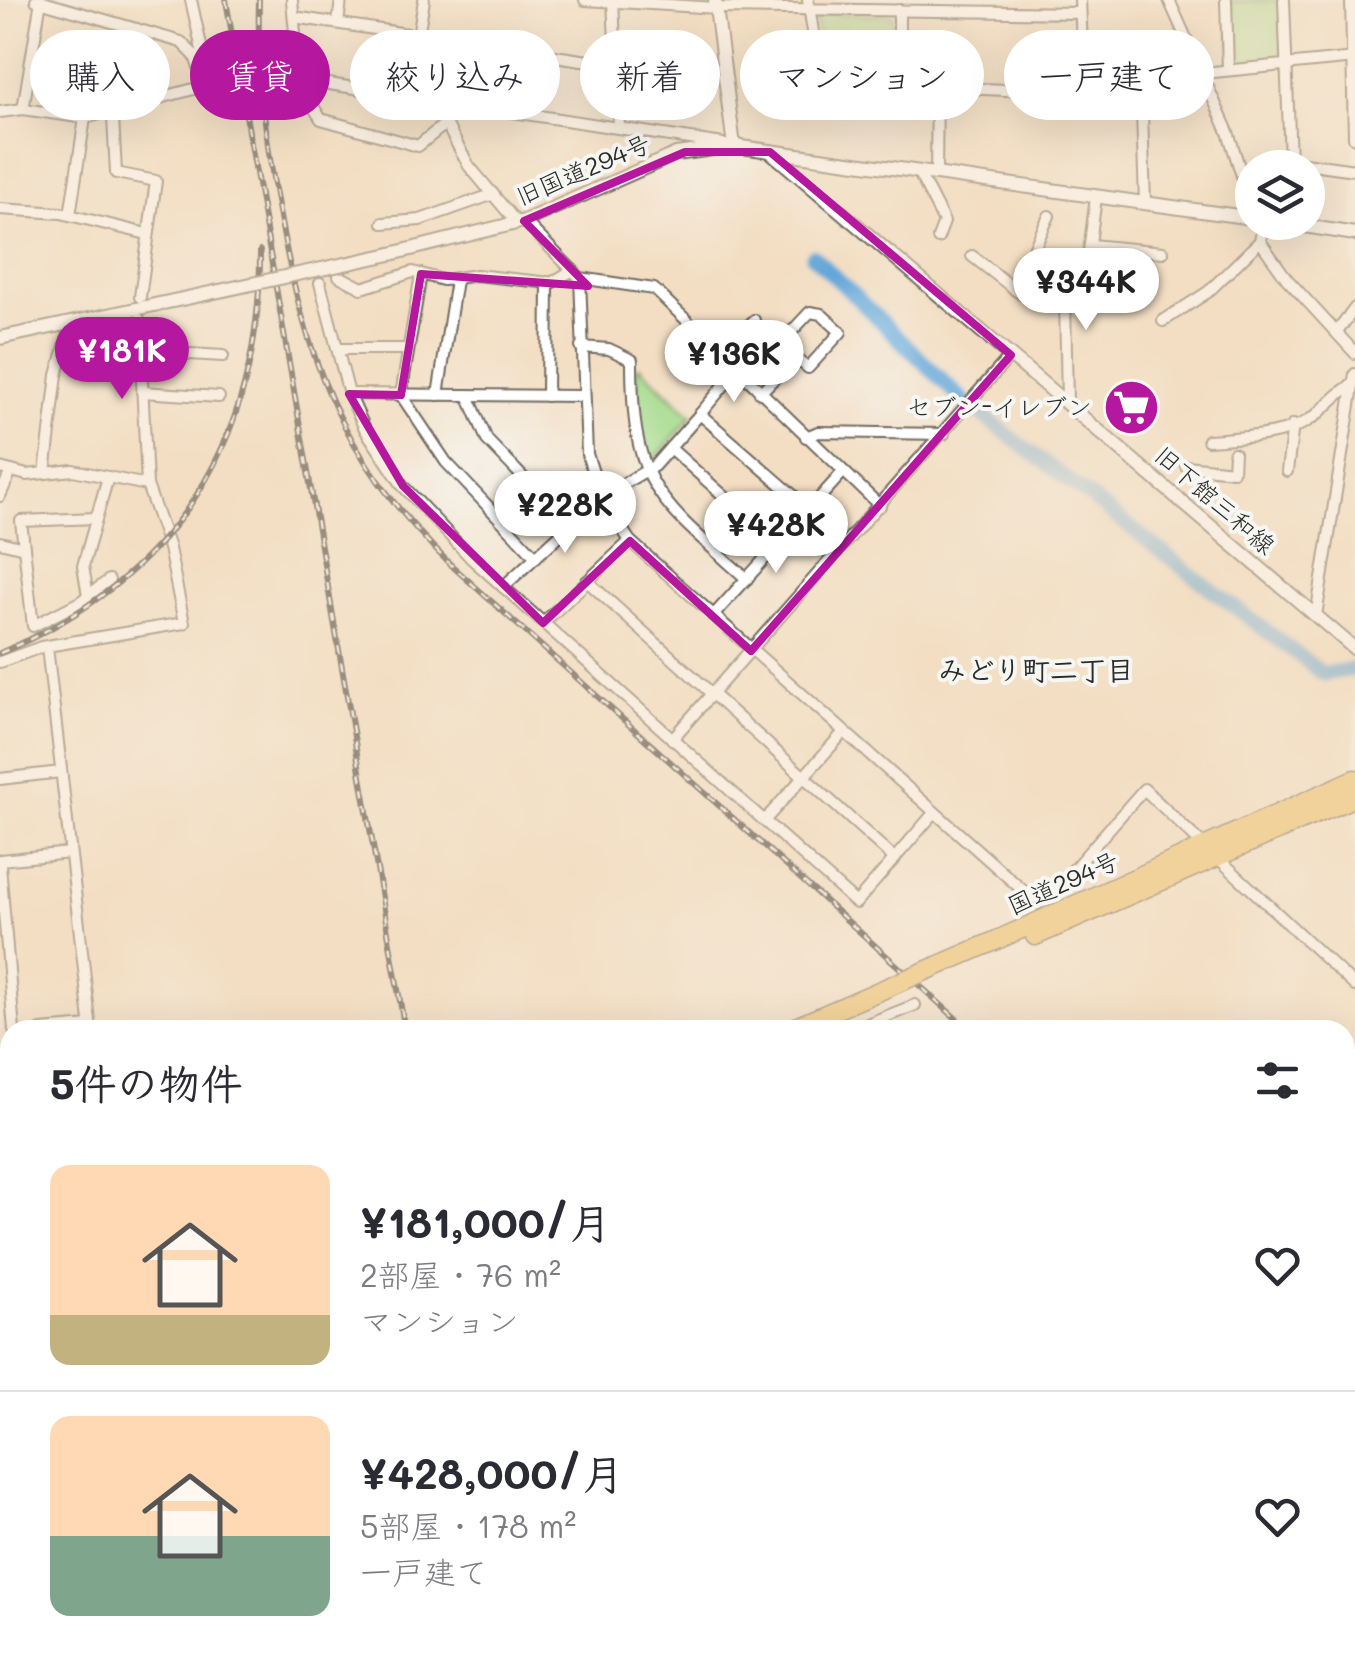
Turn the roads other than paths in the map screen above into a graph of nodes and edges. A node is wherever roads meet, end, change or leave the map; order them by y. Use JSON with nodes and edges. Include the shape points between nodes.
{"nodes":[{"id":1,"x":40,"y":0,"type":"edge"},
{"id":2,"x":192,"y":0,"type":"edge"},
{"id":3,"x":292,"y":0,"type":"edge"},
{"id":4,"x":341,"y":0,"type":"edge"},
{"id":5,"x":424,"y":0,"type":"edge"},
{"id":6,"x":586,"y":0,"type":"edge"},
{"id":7,"x":1080,"y":0,"type":"edge"},
{"id":8,"x":1169,"y":0,"type":"edge"},
{"id":9,"x":1226,"y":0,"type":"edge"},
{"id":10,"x":1284,"y":0,"type":"edge"},
{"id":11,"x":1352,"y":0,"type":"edge"},
{"id":12,"x":613,"y":2,"type":"edge"},
{"id":13,"x":716,"y":4,"type":"edge"},
{"id":14,"x":809,"y":5,"type":"edge"},
{"id":15,"x":944,"y":5,"type":"edge"},
{"id":16,"x":899,"y":10,"type":"junction"},
{"id":17,"x":1080,"y":13,"type":"junction"},
{"id":18,"x":294,"y":16,"type":"junction"},
{"id":19,"x":338,"y":22,"type":"junction"},
{"id":20,"x":136,"y":29,"type":"joint"},
{"id":21,"x":198,"y":30,"type":"edge"},
{"id":22,"x":295,"y":30,"type":"edge"},
{"id":23,"x":391,"y":30,"type":"edge"},
{"id":24,"x":419,"y":30,"type":"edge"},
{"id":25,"x":614,"y":30,"type":"edge"},
{"id":26,"x":813,"y":30,"type":"edge"},
{"id":27,"x":899,"y":30,"type":"edge"},
{"id":28,"x":1081,"y":30,"type":"edge"},
{"id":29,"x":1183,"y":30,"type":"edge"},
{"id":30,"x":190,"y":53,"type":"edge"},
{"id":31,"x":1354,"y":58,"type":"edge"},
{"id":32,"x":1286,"y":64,"type":"junction"},
{"id":33,"x":1228,"y":70,"type":"junction"},
{"id":34,"x":1214,"y":71,"type":"edge"},
{"id":35,"x":1214,"y":103,"type":"edge"},
{"id":36,"x":23,"y":108,"type":"junction"},
{"id":37,"x":30,"y":109,"type":"edge"},
{"id":38,"x":0,"y":112,"type":"edge"},
{"id":39,"x":560,"y":118,"type":"edge"},
{"id":40,"x":85,"y":120,"type":"edge"},
{"id":41,"x":113,"y":120,"type":"edge"},
{"id":42,"x":328,"y":120,"type":"edge"},
{"id":43,"x":442,"y":120,"type":"edge"},
{"id":44,"x":619,"y":120,"type":"edge"},
{"id":45,"x":937,"y":120,"type":"edge"},
{"id":46,"x":1142,"y":120,"type":"edge"},
{"id":47,"x":444,"y":124,"type":"junction"},
{"id":48,"x":619,"y":127,"type":"junction"},
{"id":49,"x":1355,"y":136,"type":"edge"},
{"id":50,"x":734,"y":146,"type":"junction"},
{"id":51,"x":770,"y":152,"type":"junction"},
{"id":52,"x":1235,"y":161,"type":"edge"},
{"id":53,"x":1355,"y":170,"type":"edge"},
{"id":54,"x":918,"y":171,"type":"junction"},
{"id":55,"x":936,"y":173,"type":"junction"},
{"id":56,"x":494,"y":194,"type":"junction"},
{"id":57,"x":1096,"y":197,"type":"junction"},
{"id":58,"x":1145,"y":203,"type":"junction"},
{"id":59,"x":0,"y":209,"type":"edge"},
{"id":60,"x":70,"y":215,"type":"junction"},
{"id":61,"x":1049,"y":216,"type":"dead end"},
{"id":62,"x":1235,"y":216,"type":"edge"},
{"id":63,"x":521,"y":222,"type":"junction"},
{"id":64,"x":383,"y":223,"type":"dead end"},
{"id":65,"x":1325,"y":229,"type":"edge"},
{"id":66,"x":147,"y":234,"type":"junction"},
{"id":67,"x":1355,"y":234,"type":"edge"},
{"id":68,"x":938,"y":238,"type":"dead end"},
{"id":69,"x":1260,"y":241,"type":"joint"},
{"id":70,"x":1091,"y":244,"type":"junction"},
{"id":71,"x":1163,"y":252,"type":"dead end"},
{"id":72,"x":972,"y":256,"type":"dead end"},
{"id":73,"x":420,"y":274,"type":"junction"},
{"id":74,"x":576,"y":274,"type":"junction"},
{"id":75,"x":339,"y":276,"type":"dead end"},
{"id":76,"x":456,"y":280,"type":"junction"},
{"id":77,"x":548,"y":282,"type":"junction"},
{"id":78,"x":320,"y":283,"type":"dead end"},
{"id":79,"x":1015,"y":290,"type":"junction"},
{"id":80,"x":1138,"y":294,"type":"dead end"},
{"id":81,"x":140,"y":296,"type":"dead end"},
{"id":82,"x":1084,"y":298,"type":"junction"},
{"id":83,"x":1065,"y":299,"type":"junction"},
{"id":84,"x":1355,"y":308,"type":"edge"},
{"id":85,"x":139,"y":319,"type":"dead end"},
{"id":86,"x":754,"y":320,"type":"dead end"},
{"id":87,"x":1164,"y":321,"type":"dead end"},
{"id":88,"x":72,"y":324,"type":"junction"},
{"id":89,"x":1337,"y":332,"type":"junction"},
{"id":90,"x":0,"y":338,"type":"edge"},
{"id":91,"x":581,"y":347,"type":"junction"},
{"id":92,"x":338,"y":349,"type":"junction"},
{"id":93,"x":408,"y":349,"type":"junction"},
{"id":94,"x":139,"y":351,"type":"junction"},
{"id":95,"x":1355,"y":353,"type":"edge"},
{"id":96,"x":1011,"y":355,"type":"junction"},
{"id":97,"x":223,"y":356,"type":"dead end"},
{"id":98,"x":722,"y":356,"type":"junction"},
{"id":99,"x":794,"y":357,"type":"junction"},
{"id":100,"x":737,"y":370,"type":"junction"},
{"id":101,"x":1353,"y":380,"type":"edge"},
{"id":102,"x":142,"y":392,"type":"junction"},
{"id":103,"x":760,"y":393,"type":"junction"},
{"id":104,"x":349,"y":394,"type":"junction"},
{"id":105,"x":438,"y":394,"type":"junction"},
{"id":106,"x":401,"y":395,"type":"junction"},
{"id":107,"x":468,"y":396,"type":"junction"},
{"id":108,"x":547,"y":396,"type":"junction"},
{"id":109,"x":581,"y":396,"type":"junction"},
{"id":110,"x":219,"y":397,"type":"dead end"},
{"id":111,"x":1067,"y":403,"type":"junction"},
{"id":112,"x":700,"y":414,"type":"junction"},
{"id":113,"x":1293,"y":425,"type":"junction"},
{"id":114,"x":944,"y":434,"type":"junction"},
{"id":115,"x":806,"y":438,"type":"junction"},
{"id":116,"x":1208,"y":440,"type":"dead end"},
{"id":117,"x":670,"y":448,"type":"junction"},
{"id":118,"x":1234,"y":454,"type":"dead end"},
{"id":119,"x":1186,"y":466,"type":"dead end"},
{"id":120,"x":6,"y":469,"type":"edge"},
{"id":121,"x":1287,"y":471,"type":"dead end"},
{"id":122,"x":843,"y":472,"type":"junction"},
{"id":123,"x":45,"y":473,"type":"junction"},
{"id":124,"x":646,"y":473,"type":"junction"},
{"id":125,"x":108,"y":477,"type":"junction"},
{"id":126,"x":147,"y":485,"type":"junction"},
{"id":127,"x":0,"y":496,"type":"edge"},
{"id":128,"x":601,"y":497,"type":"junction"},
{"id":129,"x":880,"y":506,"type":"junction"},
{"id":130,"x":809,"y":509,"type":"junction"},
{"id":131,"x":96,"y":518,"type":"junction"},
{"id":132,"x":569,"y":525,"type":"junction"},
{"id":133,"x":630,"y":541,"type":"junction"},
{"id":134,"x":0,"y":542,"type":"edge"},
{"id":135,"x":778,"y":544,"type":"junction"},
{"id":136,"x":24,"y":548,"type":"junction"},
{"id":137,"x":536,"y":556,"type":"junction"},
{"id":138,"x":747,"y":579,"type":"junction"},
{"id":139,"x":108,"y":580,"type":"dead end"},
{"id":140,"x":587,"y":581,"type":"junction"},
{"id":141,"x":504,"y":587,"type":"junction"},
{"id":142,"x":88,"y":596,"type":"junction"},
{"id":143,"x":714,"y":616,"type":"junction"},
{"id":144,"x":1316,"y":616,"type":"junction"},
{"id":145,"x":543,"y":623,"type":"junction"},
{"id":146,"x":48,"y":647,"type":"junction"},
{"id":147,"x":1355,"y":649,"type":"edge"},
{"id":148,"x":751,"y":651,"type":"junction"},
{"id":149,"x":0,"y":662,"type":"edge"},
{"id":150,"x":712,"y":696,"type":"junction"},
{"id":151,"x":843,"y":733,"type":"junction"},
{"id":152,"x":672,"y":739,"type":"junction"},
{"id":153,"x":61,"y":772,"type":"junction"},
{"id":154,"x":804,"y":777,"type":"junction"},
{"id":155,"x":0,"y":779,"type":"edge"},
{"id":156,"x":1355,"y":779,"type":"edge"},
{"id":157,"x":1355,"y":796,"type":"edge"},
{"id":158,"x":934,"y":813,"type":"junction"},
{"id":159,"x":764,"y":821,"type":"junction"},
{"id":160,"x":1210,"y":851,"type":"junction"},
{"id":161,"x":70,"y":853,"type":"junction"},
{"id":162,"x":896,"y":858,"type":"junction"},
{"id":163,"x":0,"y":862,"type":"edge"},
{"id":164,"x":1000,"y":946,"type":"junction"},
{"id":165,"x":1355,"y":986,"type":"edge"},
{"id":166,"x":915,"y":1005,"type":"dead end"},
{"id":167,"x":11,"y":1020,"type":"edge"},
{"id":168,"x":89,"y":1020,"type":"edge"},
{"id":169,"x":814,"y":1020,"type":"edge"},
{"id":170,"x":841,"y":1020,"type":"edge"},
{"id":171,"x":877,"y":1020,"type":"edge"}],
"edges":[{"from":1,"to":20,"type":"street"},
{"from":1,"to":36,"type":"street"},
{"from":2,"to":21,"type":"street"},
{"from":3,"to":18,"type":"street"},
{"from":4,"to":19,"type":"street"},
{"from":5,"to":24,"type":"street"},
{"from":6,"to":12,"type":"street"},
{"from":7,"to":17,"type":"street"},
{"from":8,"to":29,"type":"street"},
{"from":9,"to":33,"type":"street"},
{"from":10,"to":32,"type":"street"},
{"from":11,"to":31,"type":"street"},
{"from":12,"to":13,"type":"street"},
{"from":12,"to":25,"type":"street"},
{"from":13,"to":14,"type":"street"},
{"from":13,"to":50,"type":"street"},
{"from":14,"to":16,"type":"street"},
{"from":14,"to":26,"type":"street"},
{"from":15,"to":16,"type":"street"},
{"from":15,"to":17,"type":"street"},
{"from":16,"to":27,"type":"street"},
{"from":17,"to":28,"type":"street"},
{"from":18,"to":19,"type":"street"},
{"from":18,"to":22,"type":"street"},
{"from":19,"to":23,"type":"street"},
{"from":20,"to":30,"type":"street","via":[[181,42]]},
{"from":31,"to":32,"type":"street"},
{"from":31,"to":49,"type":"street"},
{"from":32,"to":33,"type":"street"},
{"from":32,"to":53,"type":"street","via":[[1290,161]]},
{"from":33,"to":34,"type":"street"},
{"from":35,"to":52,"type":"street"},
{"from":36,"to":37,"type":"street"},
{"from":36,"to":38,"type":"street"},
{"from":39,"to":48,"type":"street"},
{"from":40,"to":60,"type":"street"},
{"from":41,"to":66,"type":"street","via":[[116,173],[156,181]]},
{"from":42,"to":47,"type":"street","via":[[418,146]]},
{"from":43,"to":47,"type":"street"},
{"from":44,"to":48,"type":"street"},
{"from":45,"to":55,"type":"street"},
{"from":46,"to":58,"type":"street"},
{"from":47,"to":56,"type":"street"},
{"from":48,"to":50,"type":"street"},
{"from":50,"to":51,"type":"street","name":"旧国道294号"},
{"from":50,"to":63,"type":"street","name":"旧国道294号","via":[[676,154]]},
{"from":51,"to":54,"type":"street","name":"旧国道294号"},
{"from":51,"to":96,"type":"street","name":"旧下館三和線"},
{"from":54,"to":55,"type":"street","name":"旧国道294号"},
{"from":54,"to":68,"type":"street","via":[[944,222]]},
{"from":55,"to":57,"type":"street","name":"旧国道294号"},
{"from":56,"to":63,"type":"street"},
{"from":56,"to":64,"type":"street","via":[[420,220]]},
{"from":57,"to":58,"type":"street","name":"旧国道294号"},
{"from":57,"to":70,"type":"street"},
{"from":58,"to":62,"type":"street","name":"旧国道294号"},
{"from":59,"to":60,"type":"street"},
{"from":60,"to":66,"type":"street"},
{"from":61,"to":79,"type":"street"},
{"from":63,"to":74,"type":"street"},
{"from":63,"to":88,"type":"street","name":"旧国道294号","bridge":true},
{"from":65,"to":67,"type":"street"},
{"from":66,"to":81,"type":"street"},
{"from":69,"to":87,"type":"street","via":[[1208,292]]},
{"from":69,"to":89,"type":"street"},
{"from":70,"to":71,"type":"street"},
{"from":70,"to":82,"type":"street"},
{"from":72,"to":79,"type":"street"},
{"from":73,"to":75,"type":"street","via":[[390,276],[362,288]]},
{"from":73,"to":76,"type":"street"},
{"from":73,"to":93,"type":"street"},
{"from":74,"to":77,"type":"street"},
{"from":74,"to":91,"type":"street"},
{"from":74,"to":98,"type":"street","via":[[654,289]]},
{"from":76,"to":77,"type":"street","via":[[476,275]]},
{"from":76,"to":105,"type":"street"},
{"from":77,"to":108,"type":"street"},
{"from":78,"to":92,"type":"street"},
{"from":79,"to":83,"type":"street","via":[[1031,298]]},
{"from":80,"to":82,"type":"street"},
{"from":82,"to":83,"type":"street"},
{"from":83,"to":111,"type":"street"},
{"from":84,"to":89,"type":"street"},
{"from":85,"to":94,"type":"street"},
{"from":86,"to":98,"type":"street"},
{"from":88,"to":90,"type":"street","name":"旧国道294号"},
{"from":88,"to":123,"type":"street","via":[[57,374]]},
{"from":89,"to":95,"type":"street"},
{"from":91,"to":109,"type":"street"},
{"from":91,"to":124,"type":"street","via":[[632,360],[632,424]]},
{"from":92,"to":93,"type":"street"},
{"from":92,"to":104,"type":"street"},
{"from":93,"to":106,"type":"street"},
{"from":94,"to":97,"type":"street"},
{"from":94,"to":102,"type":"street"},
{"from":96,"to":111,"type":"street","name":"旧下館三和線"},
{"from":96,"to":114,"type":"street"},
{"from":98,"to":100,"type":"street"},
{"from":99,"to":99,"type":"street","via":[[781,343],[810,312],[841,332],[808,368]]},
{"from":99,"to":103,"type":"street"},
{"from":100,"to":103,"type":"street"},
{"from":100,"to":112,"type":"street"},
{"from":101,"to":113,"type":"street","via":[[1313,417]]},
{"from":101,"to":144,"type":"street"},
{"from":102,"to":110,"type":"street"},
{"from":102,"to":126,"type":"street"},
{"from":103,"to":115,"type":"street"},
{"from":104,"to":106,"type":"street"},
{"from":104,"to":141,"type":"street","via":[[403,486]]},
{"from":105,"to":106,"type":"street"},
{"from":105,"to":107,"type":"street"},
{"from":106,"to":137,"type":"street","via":[[446,462]]},
{"from":107,"to":108,"type":"street"},
{"from":107,"to":132,"type":"street","via":[[487,440]]},
{"from":108,"to":109,"type":"street"},
{"from":109,"to":128,"type":"street","via":[[586,454]]},
{"from":111,"to":144,"type":"street","name":"旧下館三和線"},
{"from":112,"to":117,"type":"street"},
{"from":112,"to":130,"type":"street"},
{"from":113,"to":116,"type":"street","via":[[1265,436]]},
{"from":113,"to":121,"type":"street"},
{"from":114,"to":115,"type":"street","via":[[818,432]]},
{"from":114,"to":129,"type":"street"},
{"from":115,"to":122,"type":"street"},
{"from":117,"to":124,"type":"street"},
{"from":117,"to":135,"type":"street"},
{"from":118,"to":119,"type":"street","via":[[1233,471]]},
{"from":120,"to":123,"type":"street"},
{"from":120,"to":127,"type":"street"},
{"from":122,"to":129,"type":"street"},
{"from":122,"to":130,"type":"street"},
{"from":123,"to":125,"type":"street"},
{"from":124,"to":128,"type":"street"},
{"from":124,"to":138,"type":"street","via":[[671,508]]},
{"from":125,"to":126,"type":"street"},
{"from":125,"to":131,"type":"street"},
{"from":126,"to":146,"type":"street","via":[[184,623]]},
{"from":128,"to":132,"type":"street"},
{"from":128,"to":133,"type":"street"},
{"from":129,"to":148,"type":"street"},
{"from":130,"to":135,"type":"street"},
{"from":131,"to":136,"type":"street","via":[[22,521]]},
{"from":131,"to":142,"type":"street","via":[[83,566]]},
{"from":132,"to":137,"type":"street"},
{"from":133,"to":140,"type":"street"},
{"from":133,"to":143,"type":"street"},
{"from":134,"to":136,"type":"street"},
{"from":135,"to":138,"type":"street"},
{"from":136,"to":142,"type":"street","via":[[33,626]]},
{"from":137,"to":141,"type":"street"},
{"from":138,"to":143,"type":"street"},
{"from":139,"to":142,"type":"street"},
{"from":140,"to":145,"type":"street"},
{"from":140,"to":150,"type":"street"},
{"from":141,"to":145,"type":"street"},
{"from":143,"to":148,"type":"street"},
{"from":144,"to":147,"type":"street","name":"旧下館三和線"},
{"from":145,"to":152,"type":"street"},
{"from":146,"to":149,"type":"street"},
{"from":146,"to":153,"type":"street"},
{"from":148,"to":150,"type":"street"},
{"from":148,"to":151,"type":"street"},
{"from":150,"to":152,"type":"street"},
{"from":150,"to":154,"type":"street"},
{"from":151,"to":154,"type":"street"},
{"from":151,"to":158,"type":"street"},
{"from":152,"to":159,"type":"street"},
{"from":153,"to":155,"type":"street"},
{"from":153,"to":161,"type":"street"},
{"from":154,"to":159,"type":"street"},
{"from":154,"to":162,"type":"street"},
{"from":156,"to":160,"type":"highway","name":"国道294号"},
{"from":157,"to":160,"type":"highway","name":"国道294号"},
{"from":158,"to":160,"type":"street","via":[[1037,903],[1144,789]]},
{"from":158,"to":162,"type":"street"},
{"from":159,"to":162,"type":"street","via":[[856,903]]},
{"from":160,"to":164,"type":"highway","name":"国道294号"},
{"from":160,"to":165,"type":"street"},
{"from":161,"to":163,"type":"street"},
{"from":161,"to":168,"type":"street"},
{"from":163,"to":167,"type":"street"},
{"from":164,"to":169,"type":"highway","name":"国道294号","bridge":true},
{"from":164,"to":170,"type":"highway","name":"国道294号"},
{"from":166,"to":171,"type":"street"}]}
